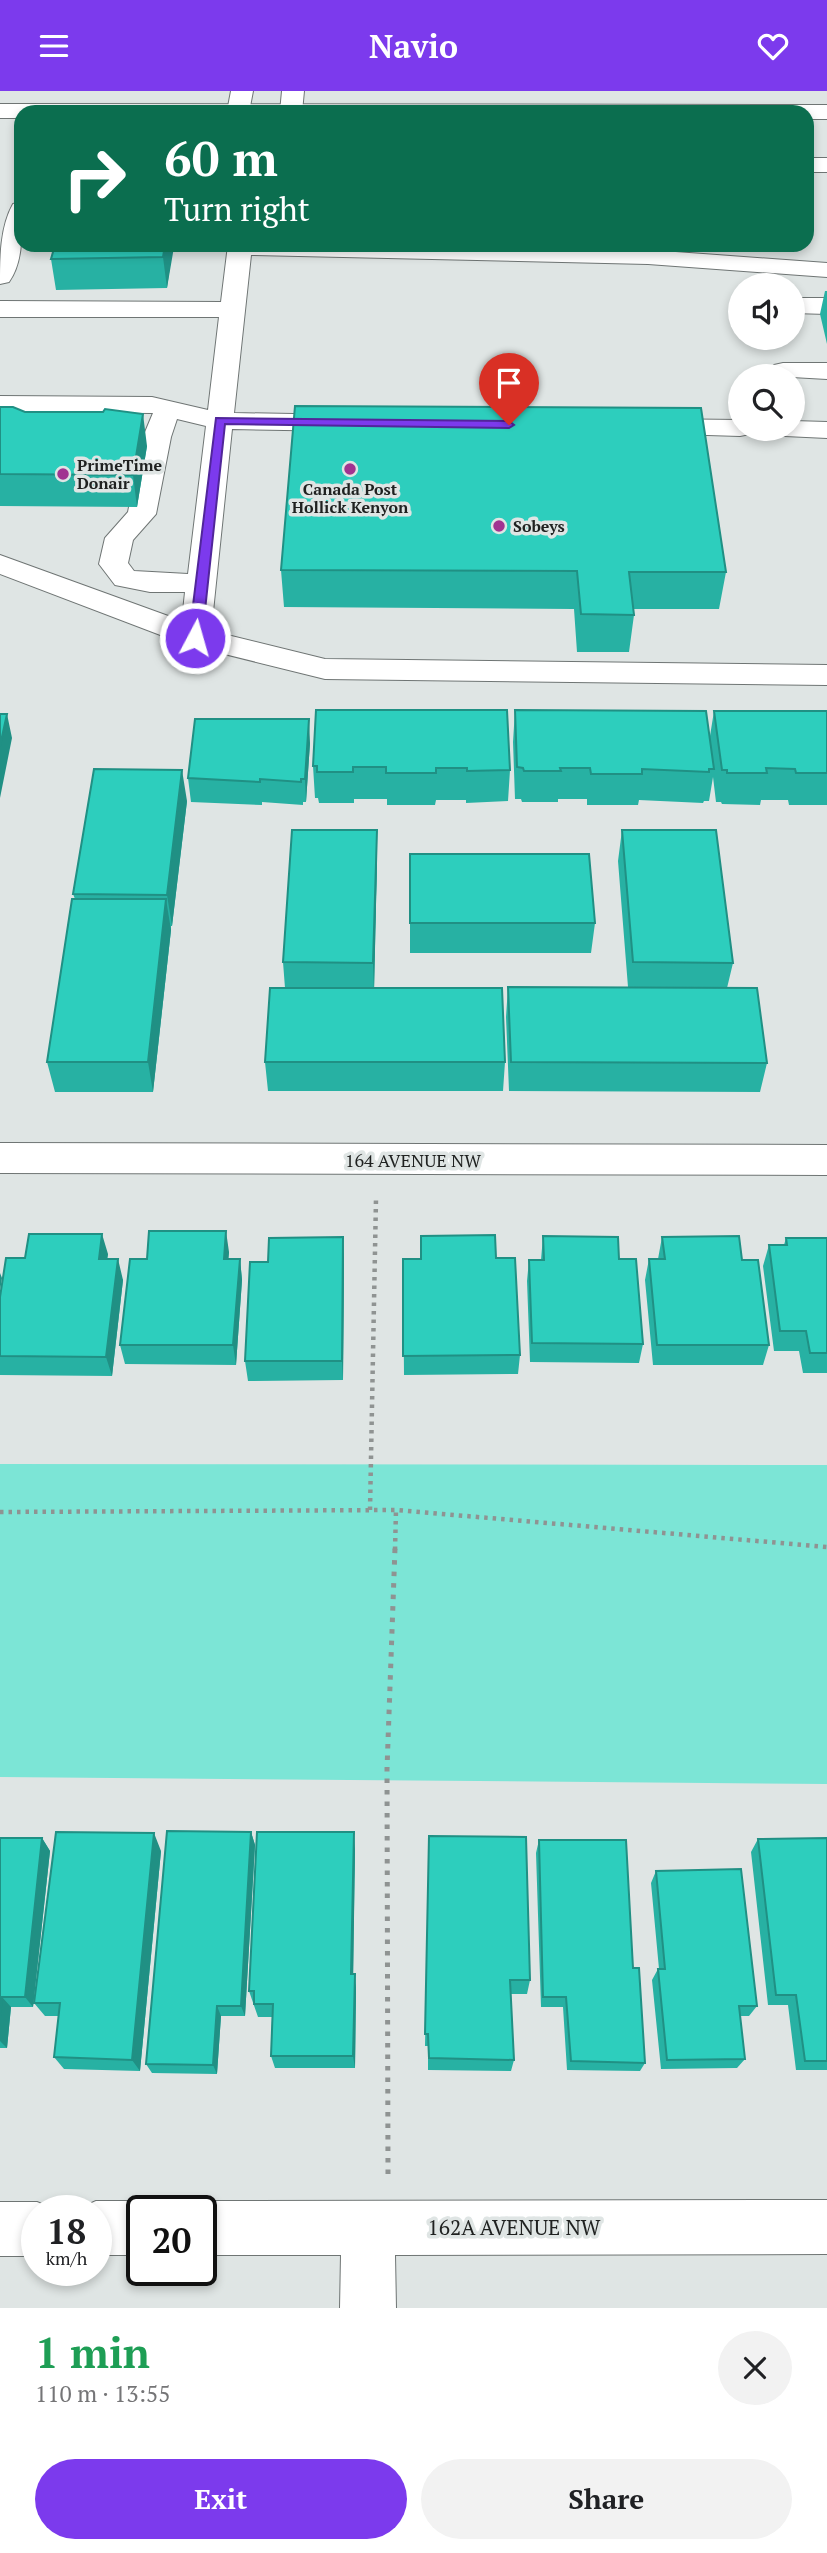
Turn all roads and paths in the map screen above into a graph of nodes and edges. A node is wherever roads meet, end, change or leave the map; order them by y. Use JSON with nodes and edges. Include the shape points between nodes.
{"nodes":[{"id":1,"x":14,"y":243,"type":"edge"},
{"id":2,"x":238,"y":252,"type":"edge"},
{"id":3,"x":672,"y":252,"type":"edge"},
{"id":4,"x":697,"y":253,"type":"edge"},
{"id":5,"x":827,"y":270,"type":"edge"},
{"id":6,"x":760,"y":273,"type":"edge"},
{"id":7,"x":790,"y":273,"type":"edge"},
{"id":8,"x":0,"y":277,"type":"edge"},
{"id":9,"x":805,"y":306,"type":"edge"},
{"id":10,"x":827,"y":306,"type":"edge"},
{"id":11,"x":0,"y":309,"type":"edge"},
{"id":12,"x":232,"y":310,"type":"junction"},
{"id":13,"x":805,"y":368,"type":"edge"},
{"id":14,"x":827,"y":371,"type":"edge"},
{"id":15,"x":0,"y":404,"type":"edge"},
{"id":16,"x":167,"y":408,"type":"junction"},
{"id":17,"x":220,"y":421,"type":"junction"},
{"id":18,"x":365,"y":423,"type":"edge"},
{"id":19,"x":624,"y":426,"type":"edge"},
{"id":20,"x":728,"y":428,"type":"edge"},
{"id":21,"x":805,"y":429,"type":"edge"},
{"id":22,"x":827,"y":430,"type":"edge"},
{"id":23,"x":0,"y":564,"type":"edge"},
{"id":24,"x":201,"y":583,"type":"junction"},
{"id":25,"x":195,"y":638,"type":"junction"},
{"id":26,"x":827,"y":675,"type":"edge"},
{"id":27,"x":0,"y":1158,"type":"edge"},
{"id":28,"x":376,"y":1160,"type":"junction"},
{"id":29,"x":827,"y":1160,"type":"edge"},
{"id":30,"x":370,"y":1510,"type":"junction"},
{"id":31,"x":396,"y":1510,"type":"junction"},
{"id":32,"x":0,"y":1512,"type":"edge"},
{"id":33,"x":827,"y":1547,"type":"edge"},
{"id":34,"x":378,"y":2227,"type":"junction"},
{"id":35,"x":827,"y":2227,"type":"edge"},
{"id":36,"x":217,"y":2228,"type":"edge"},
{"id":37,"x":0,"y":2229,"type":"edge"},
{"id":38,"x":21,"y":2229,"type":"edge"},
{"id":39,"x":368,"y":2308,"type":"edge"}],
"edges":[{"from":1,"to":8,"type":"street"},
{"from":2,"to":12,"type":"street"},
{"from":3,"to":4,"type":"street"},
{"from":4,"to":6,"type":"street"},
{"from":5,"to":7,"type":"street"},
{"from":9,"to":10,"type":"street"},
{"from":11,"to":12,"type":"street"},
{"from":12,"to":17,"type":"street"},
{"from":13,"to":14,"type":"street"},
{"from":15,"to":16,"type":"street"},
{"from":16,"to":17,"type":"street"},
{"from":16,"to":24,"type":"street","via":[[142,514],[119,538],[113,564],[125,579]]},
{"from":17,"to":18,"type":"street"},
{"from":17,"to":24,"type":"street"},
{"from":19,"to":20,"type":"street"},
{"from":21,"to":22,"type":"street"},
{"from":23,"to":25,"type":"street"},
{"from":24,"to":25,"type":"street"},
{"from":25,"to":26,"type":"street","via":[[325,669]]},
{"from":27,"to":28,"type":"street","name":"164 AVENUE NW"},
{"from":28,"to":29,"type":"street","name":"164 AVENUE NW"},
{"from":28,"to":30,"type":"path"},
{"from":30,"to":31,"type":"path"},
{"from":30,"to":32,"type":"path"},
{"from":31,"to":33,"type":"path"},
{"from":31,"to":34,"type":"path"},
{"from":34,"to":35,"type":"street","name":"162A AVENUE NW"},
{"from":34,"to":36,"type":"street","name":"162A AVENUE NW"},
{"from":34,"to":39,"type":"street"},
{"from":37,"to":38,"type":"street"}]}
